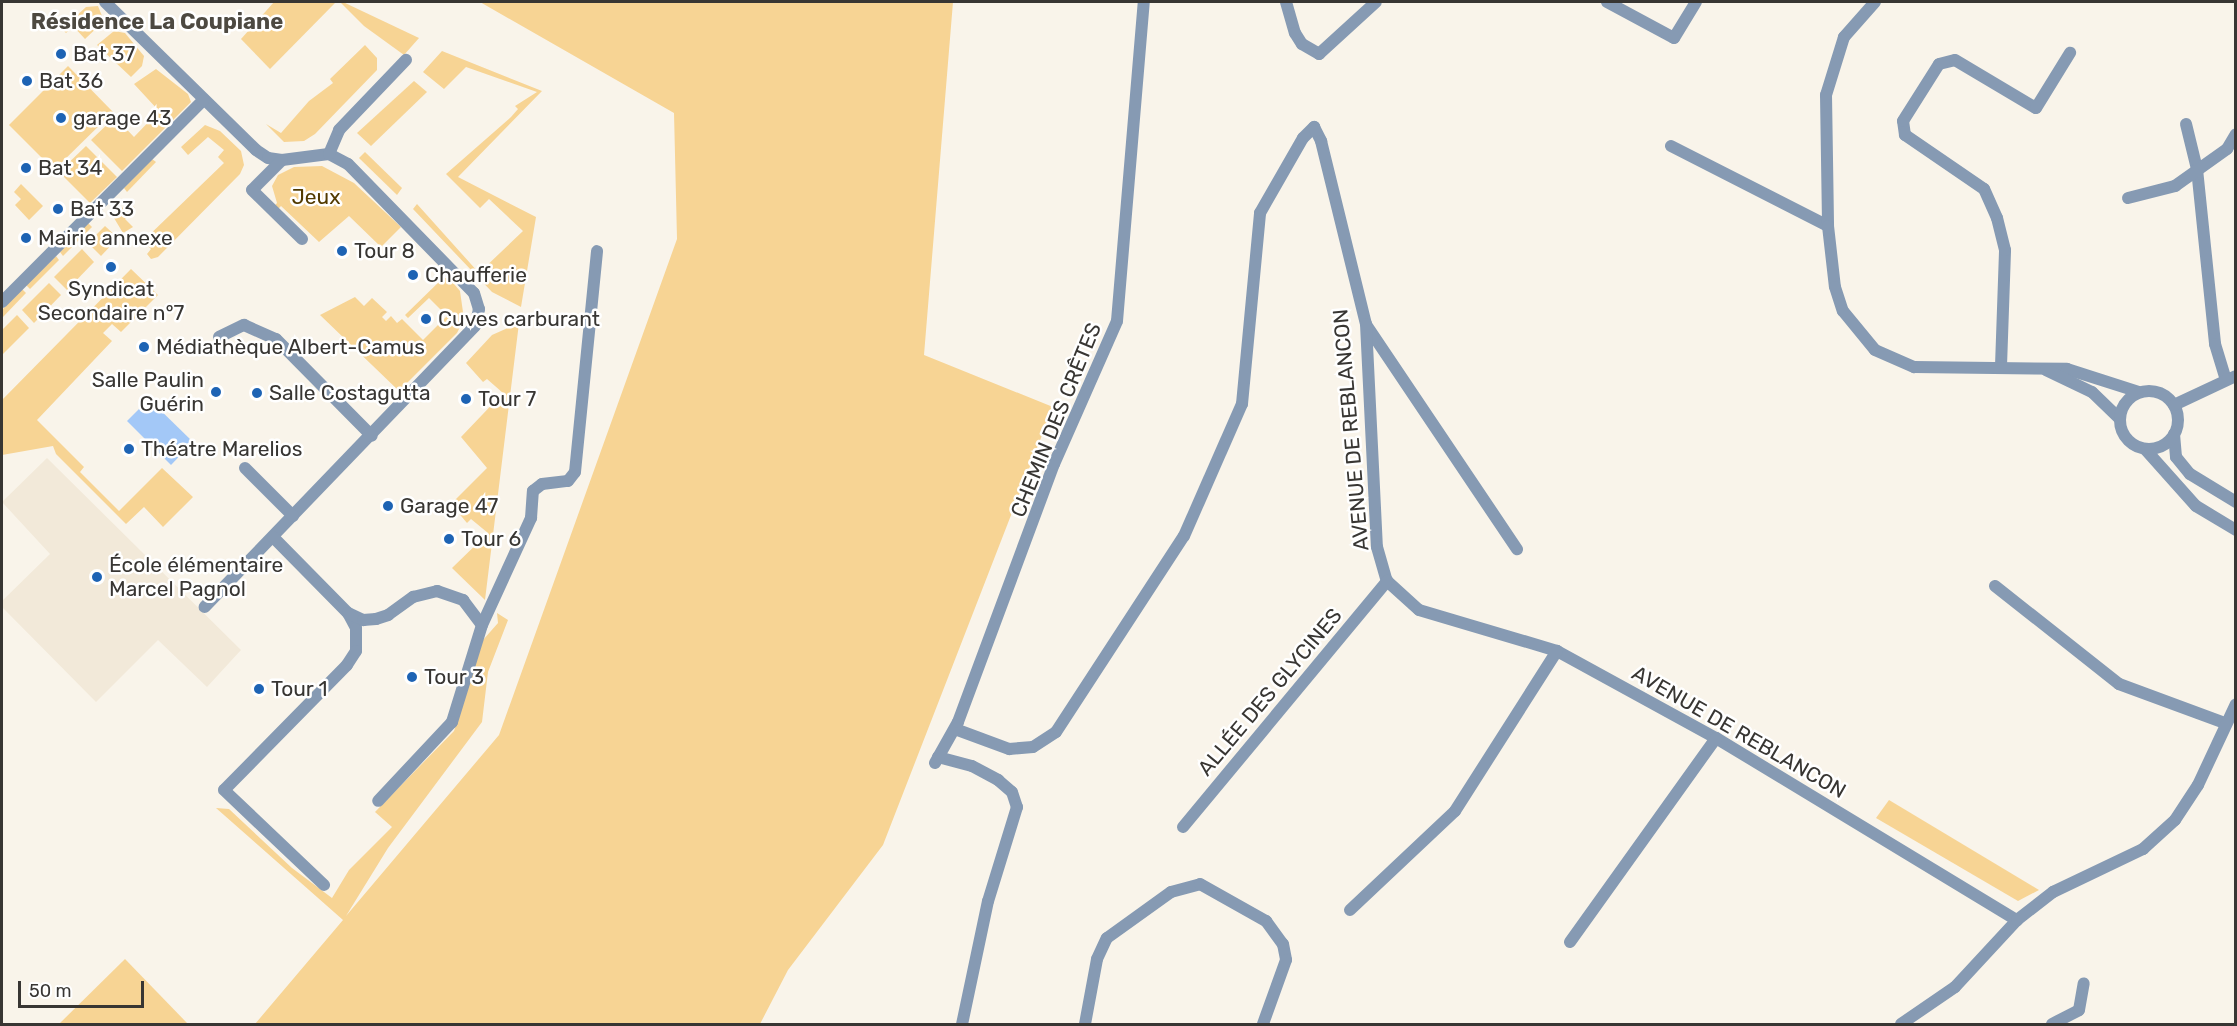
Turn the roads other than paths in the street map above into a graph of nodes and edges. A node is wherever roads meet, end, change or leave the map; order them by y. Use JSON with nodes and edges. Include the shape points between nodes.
{"nodes":[{"id":1,"x":105,"y":2,"type":"edge"},
{"id":2,"x":1144,"y":2,"type":"edge"},
{"id":3,"x":1286,"y":2,"type":"edge"},
{"id":4,"x":1376,"y":2,"type":"edge"},
{"id":5,"x":1607,"y":2,"type":"edge"},
{"id":6,"x":1696,"y":2,"type":"edge"},
{"id":7,"x":1875,"y":2,"type":"edge"},
{"id":8,"x":2070,"y":53,"type":"dead end"},
{"id":9,"x":406,"y":60,"type":"dead end"},
{"id":10,"x":204,"y":99,"type":"junction"},
{"id":11,"x":2186,"y":124,"type":"dead end"},
{"id":12,"x":2235,"y":134,"type":"edge"},
{"id":13,"x":1671,"y":146,"type":"dead end"},
{"id":14,"x":329,"y":154,"type":"junction"},
{"id":15,"x":282,"y":160,"type":"junction"},
{"id":16,"x":2197,"y":169,"type":"junction"},
{"id":17,"x":2128,"y":198,"type":"dead end"},
{"id":18,"x":1828,"y":226,"type":"junction"},
{"id":19,"x":302,"y":239,"type":"dead end"},
{"id":20,"x":597,"y":251,"type":"dead end"},
{"id":21,"x":2,"y":302,"type":"edge"},
{"id":22,"x":1366,"y":324,"type":"junction"},
{"id":23,"x":219,"y":337,"type":"dead end"},
{"id":24,"x":2001,"y":366,"type":"junction"},
{"id":25,"x":2042,"y":368,"type":"junction"},
{"id":26,"x":2231,"y":378,"type":"edge"},
{"id":27,"x":2139,"y":392,"type":"junction"},
{"id":28,"x":2174,"y":405,"type":"junction"},
{"id":29,"x":2119,"y":418,"type":"junction"},
{"id":30,"x":2174,"y":434,"type":"junction"},
{"id":31,"x":372,"y":436,"type":"junction"},
{"id":32,"x":2145,"y":449,"type":"junction"},
{"id":33,"x":245,"y":468,"type":"dead end"},
{"id":34,"x":2235,"y":502,"type":"edge"},
{"id":35,"x":293,"y":516,"type":"junction"},
{"id":36,"x":2235,"y":530,"type":"edge"},
{"id":37,"x":273,"y":537,"type":"junction"},
{"id":38,"x":1517,"y":549,"type":"dead end"},
{"id":39,"x":1387,"y":581,"type":"junction"},
{"id":40,"x":1995,"y":586,"type":"dead end"},
{"id":41,"x":205,"y":607,"type":"dead end"},
{"id":42,"x":348,"y":613,"type":"junction"},
{"id":43,"x":482,"y":625,"type":"junction"},
{"id":44,"x":1557,"y":651,"type":"junction"},
{"id":45,"x":2235,"y":704,"type":"edge"},
{"id":46,"x":2225,"y":723,"type":"junction"},
{"id":47,"x":955,"y":729,"type":"junction"},
{"id":48,"x":1716,"y":738,"type":"junction"},
{"id":49,"x":378,"y":801,"type":"dead end"},
{"id":50,"x":1183,"y":827,"type":"dead end"},
{"id":51,"x":324,"y":885,"type":"dead end"},
{"id":52,"x":1350,"y":910,"type":"dead end"},
{"id":53,"x":2017,"y":920,"type":"junction"},
{"id":54,"x":1570,"y":942,"type":"dead end"},
{"id":55,"x":2084,"y":983,"type":"dead end"},
{"id":56,"x":962,"y":1024,"type":"edge"},
{"id":57,"x":1085,"y":1024,"type":"edge"},
{"id":58,"x":1263,"y":1024,"type":"edge"},
{"id":59,"x":1901,"y":1024,"type":"edge"},
{"id":60,"x":2052,"y":1024,"type":"edge"}],
"edges":[{"from":1,"to":10,"type":"street"},
{"from":2,"to":47,"type":"street","name":"CHEMIN DES CRÊTES","via":[[1117,321],[1054,464],[1010,592]]},
{"from":3,"to":4,"type":"street","via":[[1295,33],[1302,44],[1319,54]]},
{"from":5,"to":6,"type":"street","via":[[1674,38]]},
{"from":7,"to":18,"type":"street","via":[[1844,37],[1826,94]]},
{"from":8,"to":24,"type":"street","via":[[2036,108],[1955,60],[1939,64],[1903,121],[1905,135],[1984,189],[1997,218],[2005,250]]},
{"from":9,"to":14,"type":"street","via":[[339,130]]},
{"from":10,"to":15,"type":"street","via":[[256,150],[268,158]]},
{"from":10,"to":21,"type":"street"},
{"from":11,"to":16,"type":"street"},
{"from":12,"to":16,"type":"street","via":[[2227,149]]},
{"from":13,"to":18,"type":"street"},
{"from":14,"to":15,"type":"street"},
{"from":14,"to":31,"type":"street","via":[[348,164],[474,292],[479,309],[475,326]]},
{"from":15,"to":19,"type":"street","via":[[252,190]]},
{"from":16,"to":17,"type":"street","via":[[2175,186]]},
{"from":16,"to":26,"type":"street","via":[[2215,344]]},
{"from":18,"to":24,"type":"street","via":[[1835,287],[1843,311],[1875,350],[1914,367]]},
{"from":20,"to":43,"type":"street","via":[[575,472],[568,481],[542,484],[533,491],[531,518]]},
{"from":22,"to":38,"type":"street"},
{"from":22,"to":39,"type":"street","name":"AVENUE DE REBLANCON","via":[[1377,547]]},
{"from":22,"to":47,"type":"street","name":"AVENUE DE REBLANCON","via":[[1321,141],[1314,127],[1303,138],[1260,213],[1242,404],[1184,536],[1056,732],[1033,747],[1009,749]]},
{"from":23,"to":31,"type":"street","via":[[244,325],[276,339]]},
{"from":24,"to":25,"type":"street"},
{"from":25,"to":27,"type":"street","via":[[2067,369]]},
{"from":25,"to":29,"type":"street","via":[[2092,392]]},
{"from":26,"to":28,"type":"street"},
{"from":27,"to":28,"type":"street","via":[[2160,392]]},
{"from":27,"to":29,"type":"street","via":[[2128,399]]},
{"from":28,"to":30,"type":"street","via":[[2178,415]]},
{"from":29,"to":32,"type":"street","via":[[2127,439]]},
{"from":30,"to":32,"type":"street","via":[[2164,444]]},
{"from":30,"to":34,"type":"street","via":[[2176,457],[2190,474]]},
{"from":31,"to":35,"type":"street"},
{"from":32,"to":36,"type":"street","via":[[2196,506]]},
{"from":33,"to":35,"type":"street"},
{"from":35,"to":37,"type":"street"},
{"from":37,"to":41,"type":"street"},
{"from":37,"to":42,"type":"street"},
{"from":39,"to":44,"type":"street","name":"AVENUE DE REBLANCON","via":[[1419,610]]},
{"from":39,"to":50,"type":"street","name":"ALLÉE DES GLYCINES"},
{"from":40,"to":46,"type":"street","via":[[2119,684]]},
{"from":42,"to":43,"type":"street","via":[[363,620],[376,619],[413,597],[437,591],[463,600]]},
{"from":42,"to":51,"type":"street","via":[[357,640],[356,651],[347,665],[224,789]]},
{"from":43,"to":49,"type":"street","via":[[452,722]]},
{"from":44,"to":48,"type":"street","name":"AVENUE DE REBLANCON"},
{"from":44,"to":52,"type":"street","via":[[1455,811]]},
{"from":45,"to":46,"type":"street"},
{"from":46,"to":53,"type":"street","via":[[2198,785],[2175,820],[2143,849],[2053,892]]},
{"from":47,"to":56,"type":"street","name":"CHEMIN DES CRÊTES","via":[[937,760],[972,766],[998,780],[1012,792],[1017,807],[990,895]]},
{"from":48,"to":53,"type":"street","name":"AVENUE DE REBLANCON"},
{"from":48,"to":54,"type":"street"},
{"from":53,"to":59,"type":"street","via":[[1955,987]]},
{"from":55,"to":60,"type":"street","via":[[2079,1010]]},
{"from":57,"to":58,"type":"street","via":[[1097,960],[1107,938],[1171,892],[1200,884],[1266,921],[1283,944],[1286,960]]}]}
